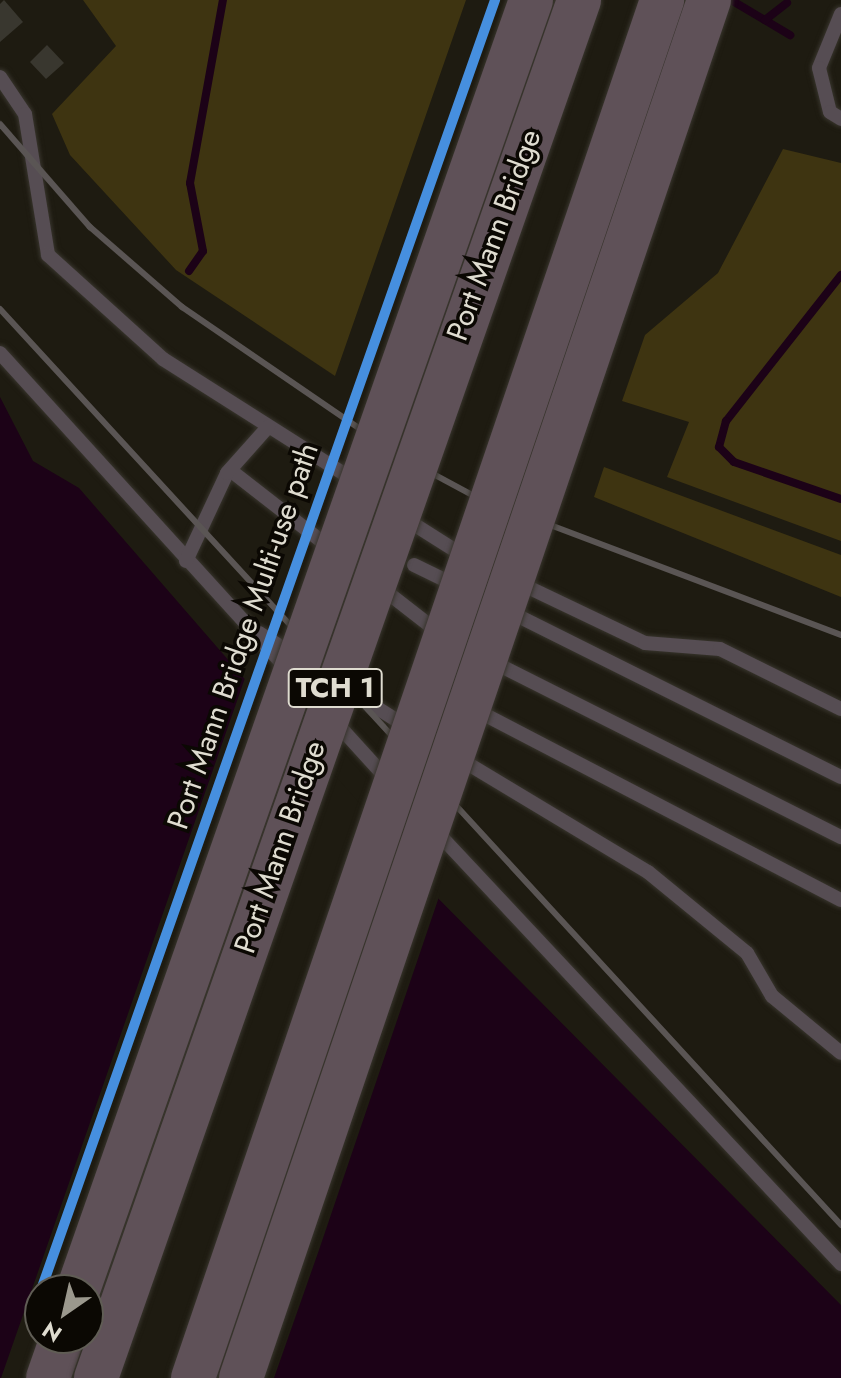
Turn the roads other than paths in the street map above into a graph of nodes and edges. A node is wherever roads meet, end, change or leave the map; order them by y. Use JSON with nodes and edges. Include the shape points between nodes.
{"nodes":[{"id":1,"x":531,"y":0,"type":"edge"},
{"id":2,"x":579,"y":0,"type":"edge"},
{"id":3,"x":662,"y":0,"type":"edge"},
{"id":4,"x":709,"y":0,"type":"edge"},
{"id":5,"x":841,"y":14,"type":"edge"},
{"id":6,"x":0,"y":77,"type":"edge"},
{"id":7,"x":841,"y":119,"type":"edge"},
{"id":8,"x":0,"y":353,"type":"edge"},
{"id":9,"x":268,"y":427,"type":"junction"},
{"id":10,"x":230,"y":470,"type":"junction"},
{"id":11,"x":186,"y":561,"type":"junction"},
{"id":12,"x":414,"y":565,"type":"dead end"},
{"id":13,"x":239,"y":619,"type":"junction"},
{"id":14,"x":459,"y":644,"type":"dead end"},
{"id":15,"x":473,"y":652,"type":"dead end"},
{"id":16,"x":414,"y":676,"type":"dead end"},
{"id":17,"x":841,"y":709,"type":"edge"},
{"id":18,"x":841,"y":777,"type":"edge"},
{"id":19,"x":841,"y":837,"type":"edge"},
{"id":20,"x":841,"y":900,"type":"edge"},
{"id":21,"x":841,"y":1053,"type":"edge"},
{"id":22,"x":841,"y":1264,"type":"edge"},
{"id":23,"x":84,"y":1274,"type":"edge"},
{"id":24,"x":56,"y":1354,"type":"edge"},
{"id":25,"x":48,"y":1378,"type":"edge"},
{"id":26,"x":96,"y":1378,"type":"edge"},
{"id":27,"x":193,"y":1378,"type":"edge"},
{"id":28,"x":241,"y":1378,"type":"edge"}],
"edges":[{"from":1,"to":23,"type":"highway","bridge":true},
{"from":2,"to":26,"type":"highway","name":"Port Mann Bridge","number":"TCH 1","bridge":true},
{"from":3,"to":27,"type":"highway","number":"TCH 1","bridge":true},
{"from":4,"to":28,"type":"highway","bridge":true},
{"from":5,"to":7,"type":"lane","via":[[819,68],[830,112]]},
{"from":6,"to":9,"type":"lane","via":[[25,114],[48,255],[163,359]]},
{"from":8,"to":11,"type":"lane"},
{"from":9,"to":10,"type":"lane"},
{"from":9,"to":17,"type":"lane","via":[[439,544],[645,643],[720,649]]},
{"from":10,"to":11,"type":"lane"},
{"from":10,"to":14,"type":"lane"},
{"from":11,"to":13,"type":"lane"},
{"from":12,"to":18,"type":"lane"},
{"from":13,"to":21,"type":"lane","via":[[648,872],[747,953],[772,996]]},
{"from":13,"to":22,"type":"lane"},
{"from":15,"to":19,"type":"lane"},
{"from":16,"to":20,"type":"lane"},
{"from":24,"to":25,"type":"highway"}]}
